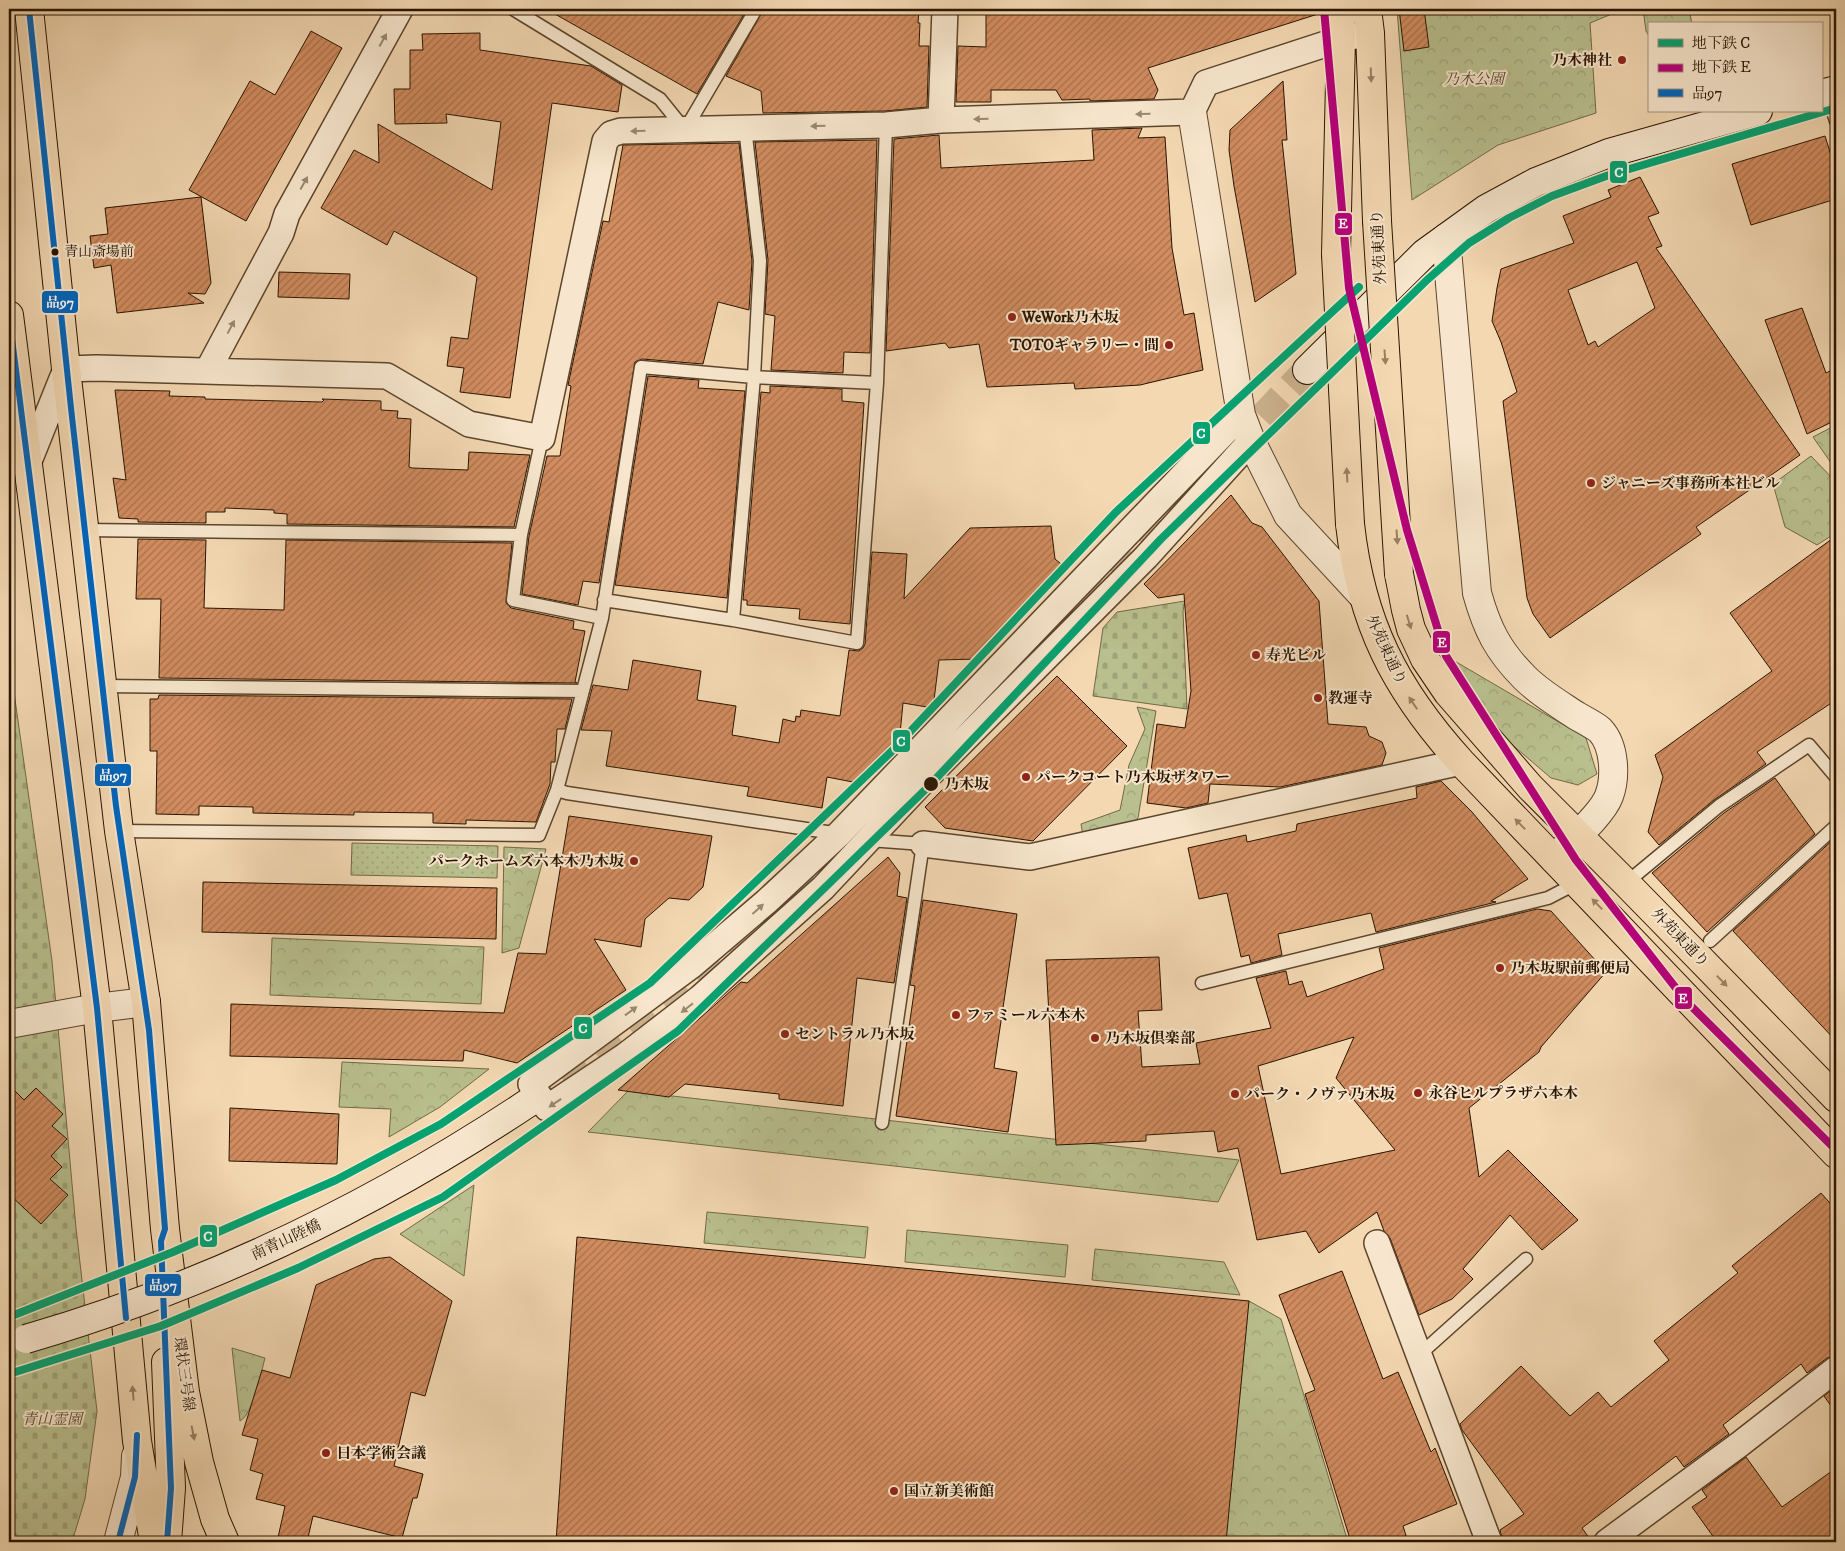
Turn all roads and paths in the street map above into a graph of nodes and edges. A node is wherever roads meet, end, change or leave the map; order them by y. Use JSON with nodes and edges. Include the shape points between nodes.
{"nodes":[{"id":1,"x":29,"y":9,"type":"edge"},
{"id":2,"x":400,"y":9,"type":"edge"},
{"id":3,"x":513,"y":9,"type":"edge"},
{"id":4,"x":756,"y":9,"type":"edge"},
{"id":5,"x":945,"y":9,"type":"edge"},
{"id":6,"x":1340,"y":9,"type":"edge"},
{"id":7,"x":1369,"y":21,"type":"edge"},
{"id":8,"x":1341,"y":39,"type":"junction"},
{"id":9,"x":1828,"y":92,"type":"edge"},
{"id":10,"x":1192,"y":112,"type":"junction"},
{"id":11,"x":1754,"y":112,"type":"edge"},
{"id":12,"x":942,"y":120,"type":"junction"},
{"id":13,"x":1836,"y":121,"type":"edge"},
{"id":14,"x":886,"y":125,"type":"junction"},
{"id":15,"x":745,"y":127,"type":"junction"},
{"id":16,"x":685,"y":130,"type":"junction"},
{"id":17,"x":1446,"y":238,"type":"junction"},
{"id":18,"x":9,"y":315,"type":"edge"},
{"id":19,"x":66,"y":369,"type":"junction"},
{"id":20,"x":208,"y":370,"type":"junction"},
{"id":21,"x":1307,"y":370,"type":"tunnel mouth"},
{"id":22,"x":754,"y":377,"type":"junction"},
{"id":23,"x":877,"y":384,"type":"junction"},
{"id":24,"x":1241,"y":415,"type":"junction"},
{"id":25,"x":542,"y":438,"type":"junction"},
{"id":26,"x":1251,"y":440,"type":"junction"},
{"id":27,"x":18,"y":468,"type":"edge"},
{"id":28,"x":84,"y":530,"type":"junction"},
{"id":29,"x":521,"y":535,"type":"junction"},
{"id":30,"x":1363,"y":596,"type":"junction"},
{"id":31,"x":604,"y":600,"type":"junction"},
{"id":32,"x":602,"y":618,"type":"junction"},
{"id":33,"x":733,"y":620,"type":"junction"},
{"id":34,"x":102,"y":686,"type":"junction"},
{"id":35,"x":583,"y":690,"type":"junction"},
{"id":36,"x":1461,"y":762,"type":"junction"},
{"id":37,"x":1836,"y":777,"type":"edge"},
{"id":38,"x":557,"y":790,"type":"junction"},
{"id":39,"x":1836,"y":826,"type":"edge"},
{"id":40,"x":119,"y":831,"type":"junction"},
{"id":41,"x":839,"y":834,"type":"junction"},
{"id":42,"x":1577,"y":835,"type":"junction"},
{"id":43,"x":869,"y":840,"type":"junction"},
{"id":44,"x":922,"y":844,"type":"junction"},
{"id":45,"x":1554,"y":859,"type":"junction"},
{"id":46,"x":1577,"y":883,"type":"junction"},
{"id":47,"x":1626,"y":883,"type":"junction"},
{"id":48,"x":1710,"y":941,"type":"dead end"},
{"id":49,"x":1202,"y":983,"type":"dead end"},
{"id":50,"x":146,"y":1002,"type":"junction"},
{"id":51,"x":97,"y":1008,"type":"junction"},
{"id":52,"x":9,"y":1024,"type":"edge"},
{"id":53,"x":1836,"y":1098,"type":"edge"},
{"id":54,"x":528,"y":1103,"type":"tunnel mouth"},
{"id":55,"x":882,"y":1123,"type":"dead end"},
{"id":56,"x":1836,"y":1154,"type":"edge"},
{"id":57,"x":165,"y":1229,"type":"junction"},
{"id":58,"x":1377,"y":1243,"type":"dead end"},
{"id":59,"x":1526,"y":1259,"type":"dead end"},
{"id":60,"x":18,"y":1341,"type":"edge"},
{"id":61,"x":1418,"y":1356,"type":"junction"},
{"id":62,"x":1836,"y":1369,"type":"edge"},
{"id":63,"x":137,"y":1441,"type":"junction"},
{"id":64,"x":118,"y":1542,"type":"edge"},
{"id":65,"x":154,"y":1542,"type":"edge"},
{"id":66,"x":167,"y":1542,"type":"edge"},
{"id":67,"x":225,"y":1542,"type":"edge"},
{"id":68,"x":1489,"y":1542,"type":"edge"},
{"id":69,"x":1607,"y":1542,"type":"edge"}],
"edges":[{"from":1,"to":19,"type":"main road","name":"環状三号線"},
{"from":20,"to":2,"type":"street","one_way":true,"via":[[281,233],[287,214]]},
{"from":3,"to":16,"type":"lane","via":[[660,99]]},
{"from":4,"to":16,"type":"lane"},
{"from":5,"to":12,"type":"street"},
{"from":6,"to":8,"type":"main road","name":"外苑東通り"},
{"from":7,"to":8,"type":"street"},
{"from":7,"to":42,"type":"main road","name":"外苑東通り","one_way":true,"bridge":true,"via":[[1377,221],[1400,574],[1406,610],[1411,629],[1435,677],[1530,787]]},
{"from":8,"to":10,"type":"street","via":[[1206,83]]},
{"from":30,"to":8,"type":"main road","name":"外苑東通り","one_way":true,"bridge":true,"via":[[1350,524],[1336,254]]},
{"from":9,"to":13,"type":"lane"},
{"from":10,"to":12,"type":"street","one_way":true},
{"from":10,"to":24,"type":"street"},
{"from":11,"to":17,"type":"street","via":[[1609,152],[1536,182],[1486,209]]},
{"from":12,"to":14,"type":"street"},
{"from":14,"to":15,"type":"street","one_way":true},
{"from":14,"to":23,"type":"lane"},
{"from":15,"to":16,"type":"street"},
{"from":15,"to":22,"type":"lane","via":[[760,261]]},
{"from":16,"to":25,"type":"street","one_way":true,"via":[[622,131],[611,134],[605,141]]},
{"from":17,"to":21,"type":"street","via":[[1424,253]]},
{"from":17,"to":42,"type":"street","via":[[1477,593],[1486,623],[1503,654],[1526,679],[1600,730],[1612,755],[1613,778],[1608,797],[1595,817]]},
{"from":18,"to":27,"type":"main road"},
{"from":19,"to":20,"type":"street"},
{"from":19,"to":27,"type":"street"},
{"from":19,"to":28,"type":"main road","name":"環状三号線"},
{"from":20,"to":25,"type":"street","via":[[387,376],[470,424]]},
{"from":22,"to":23,"type":"lane"},
{"from":22,"to":31,"type":"lane","via":[[641,367]]},
{"from":22,"to":33,"type":"lane"},
{"from":23,"to":33,"type":"lane","via":[[857,643]]},
{"from":24,"to":26,"type":"street"},
{"from":24,"to":41,"type":"street"},
{"from":25,"to":29,"type":"lane"},
{"from":26,"to":30,"type":"street","via":[[1288,515]]},
{"from":26,"to":43,"type":"street","via":[[1146,558],[931,773]]},
{"from":27,"to":51,"type":"main road"},
{"from":28,"to":29,"type":"lane"},
{"from":28,"to":34,"type":"main road","name":"環状三号線"},
{"from":29,"to":32,"type":"lane","via":[[513,600]]},
{"from":36,"to":30,"type":"main road","name":"外苑東通り","one_way":true,"via":[[1422,716],[1395,675]]},
{"from":31,"to":32,"type":"lane"},
{"from":31,"to":33,"type":"lane"},
{"from":32,"to":35,"type":"lane"},
{"from":34,"to":35,"type":"lane"},
{"from":34,"to":40,"type":"main road","name":"環状三号線"},
{"from":35,"to":38,"type":"lane"},
{"from":36,"to":44,"type":"street","via":[[1030,858]]},
{"from":45,"to":36,"type":"main road","name":"外苑東通り","one_way":true},
{"from":37,"to":47,"type":"lane","via":[[1809,745],[1719,806]]},
{"from":38,"to":40,"type":"lane","via":[[539,835]]},
{"from":38,"to":41,"type":"lane"},
{"from":39,"to":48,"type":"lane"},
{"from":40,"to":50,"type":"main road","name":"環状三号線"},
{"from":41,"to":43,"type":"lane"},
{"from":43,"to":41,"type":"street","one_way":true,"via":[[823,888],[700,998],[625,1056],[547,1108],[531,1084],[691,966]]},
{"from":42,"to":45,"type":"street"},
{"from":42,"to":47,"type":"main road","name":"外苑東通り"},
{"from":43,"to":44,"type":"lane"},
{"from":44,"to":55,"type":"lane"},
{"from":45,"to":46,"type":"main road","name":"外苑東通り"},
{"from":46,"to":49,"type":"lane","via":[[1548,898]]},
{"from":56,"to":46,"type":"main road","name":"外苑東通り","one_way":true},
{"from":47,"to":53,"type":"main road","name":"外苑東通り","one_way":true},
{"from":50,"to":51,"type":"street"},
{"from":50,"to":57,"type":"main road","name":"環状三号線"},
{"from":51,"to":52,"type":"street"},
{"from":63,"to":51,"type":"main road","one_way":true},
{"from":54,"to":60,"type":"street","name":"南青山陸橋","bridge":true,"via":[[410,1176],[287,1241],[140,1302]]},
{"from":57,"to":66,"type":"main road","via":[[161,1241],[171,1488]]},
{"from":57,"to":67,"type":"main road","name":"環状三号線","one_way":true,"via":[[185,1392],[199,1462]]},
{"from":58,"to":61,"type":"street"},
{"from":59,"to":61,"type":"lane"},
{"from":61,"to":68,"type":"street"},
{"from":62,"to":69,"type":"street"},
{"from":63,"to":64,"type":"street","via":[[135,1476]]},
{"from":63,"to":65,"type":"main road"}]}
